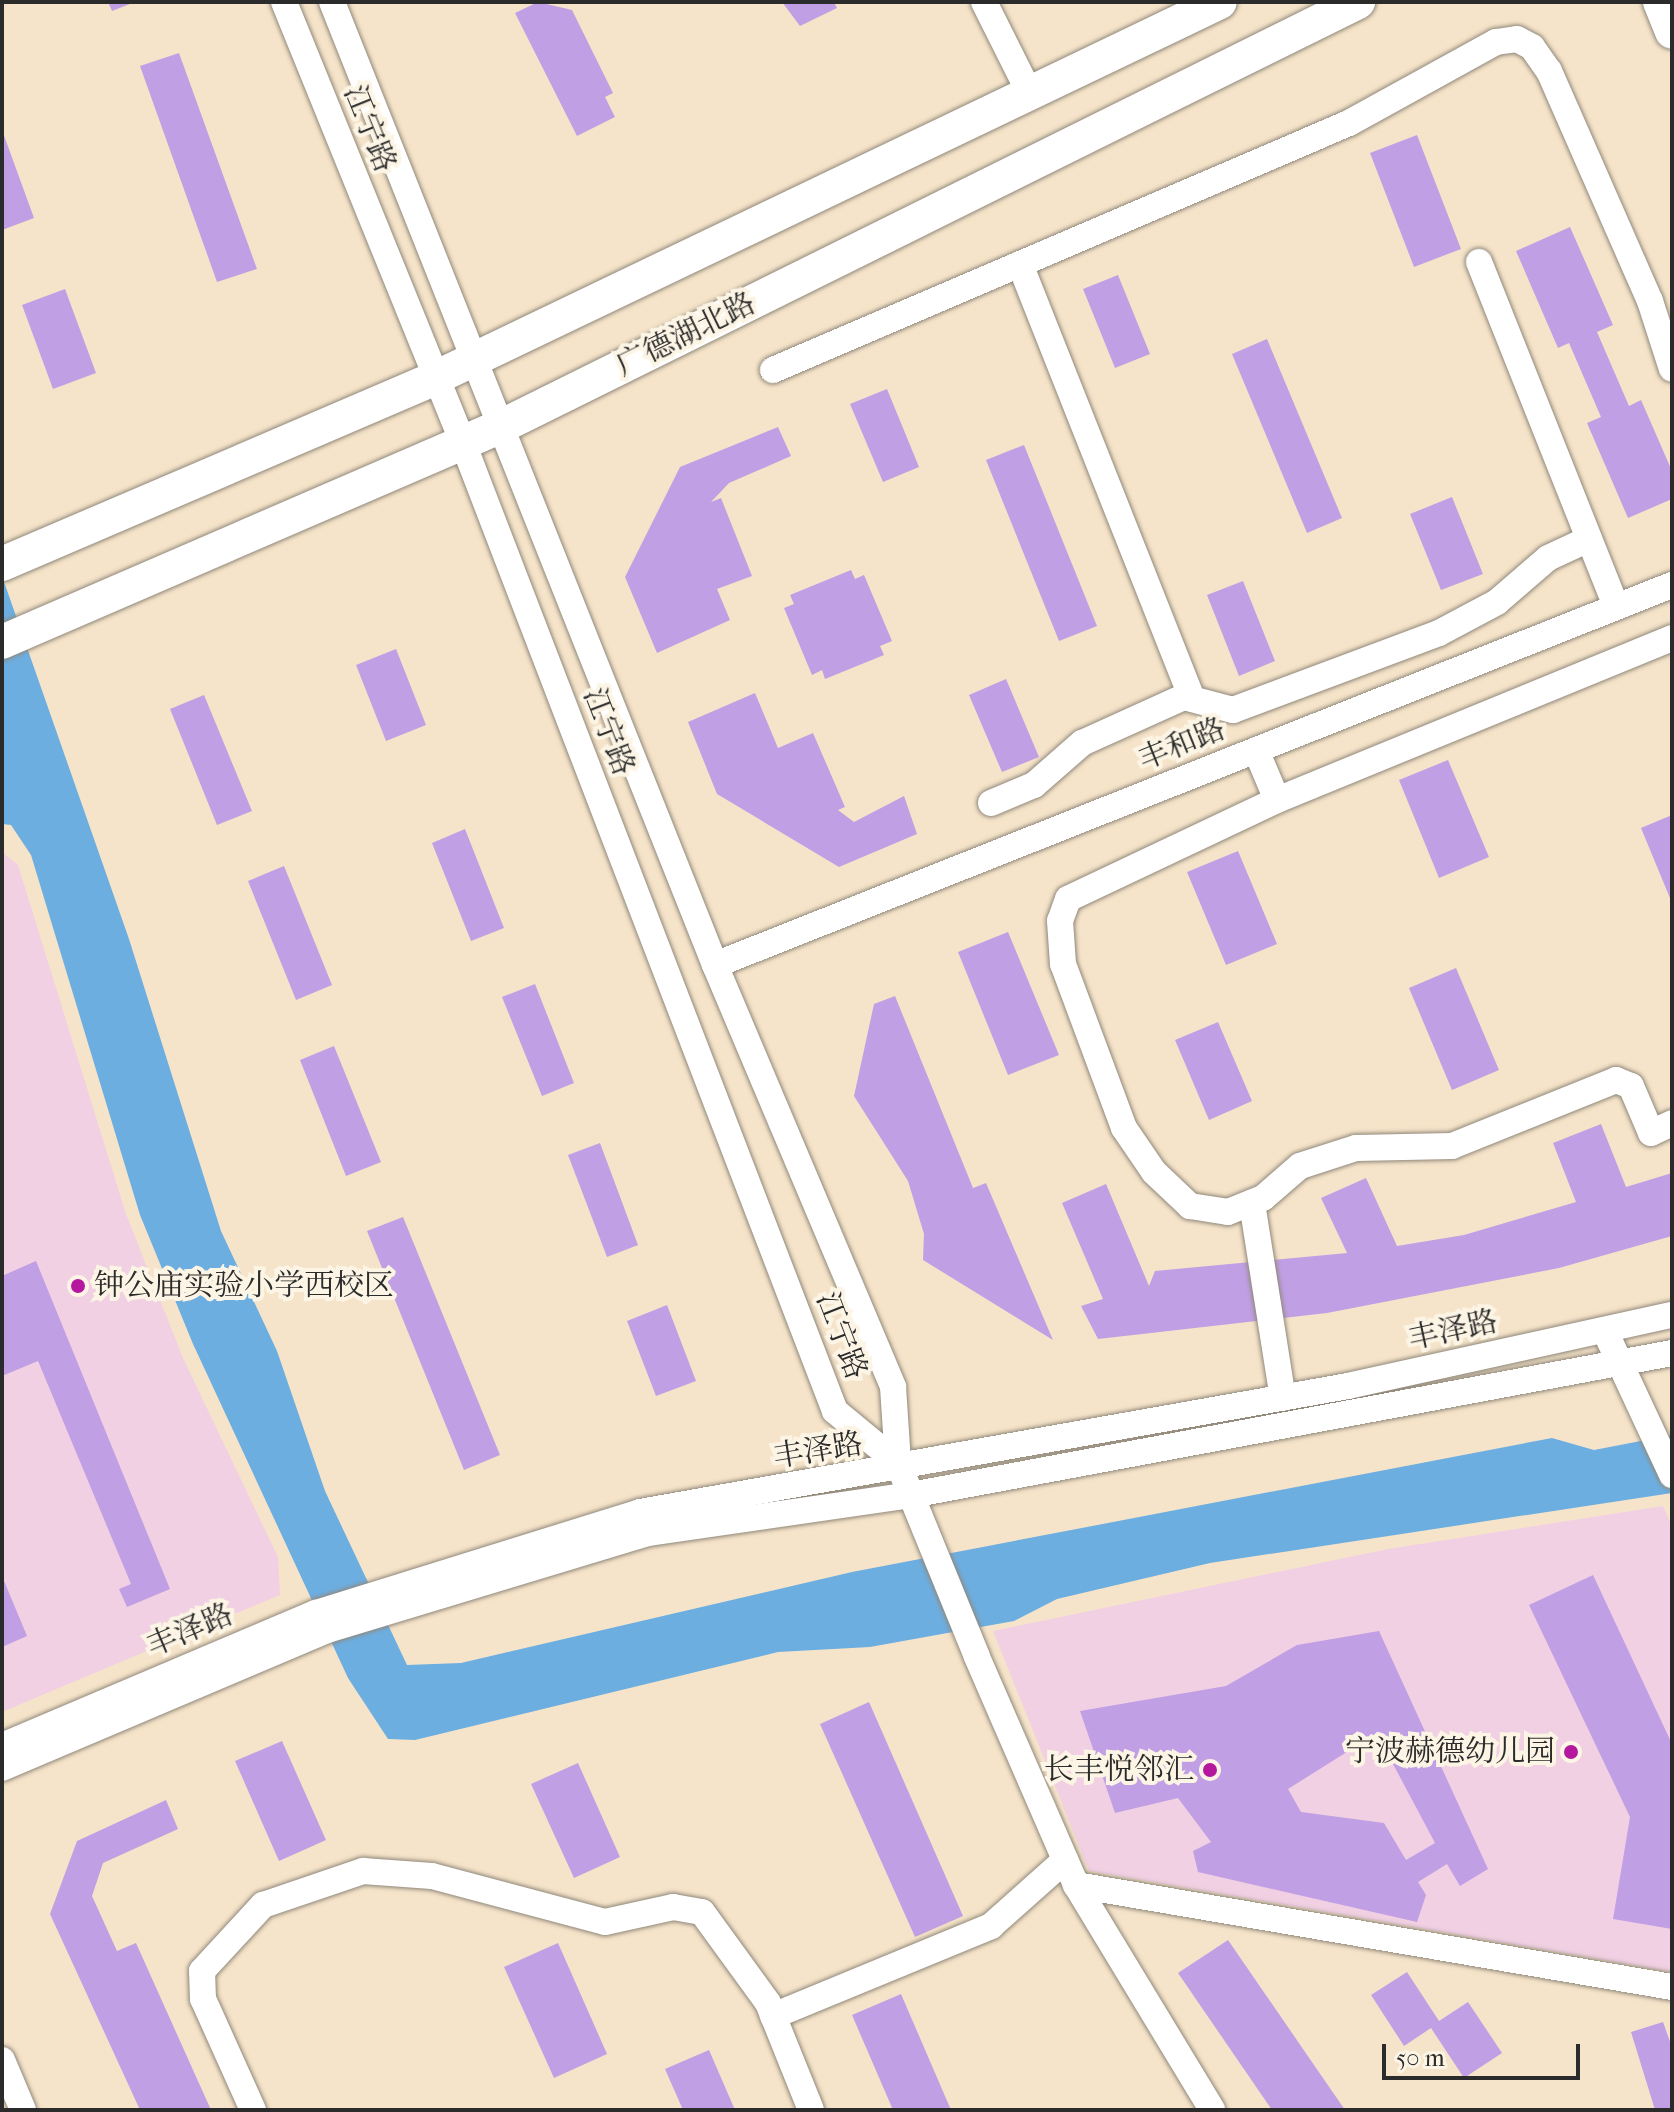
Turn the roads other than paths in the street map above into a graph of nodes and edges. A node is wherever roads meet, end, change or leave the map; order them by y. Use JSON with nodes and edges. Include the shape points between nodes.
{"nodes":[{"id":1,"x":284,"y":2,"type":"edge"},
{"id":2,"x":332,"y":2,"type":"edge"},
{"id":3,"x":984,"y":2,"type":"edge"},
{"id":4,"x":1220,"y":2,"type":"edge"},
{"id":5,"x":1358,"y":2,"type":"edge"},
{"id":6,"x":1660,"y":2,"type":"edge"},
{"id":7,"x":1672,"y":32,"type":"edge"},
{"id":8,"x":1030,"y":94,"type":"junction"},
{"id":9,"x":1479,"y":262,"type":"dead end"},
{"id":10,"x":1020,"y":264,"type":"junction"},
{"id":11,"x":477,"y":358,"type":"junction"},
{"id":12,"x":1672,"y":369,"type":"edge"},
{"id":13,"x":773,"y":370,"type":"dead end"},
{"id":14,"x":435,"y":378,"type":"junction"},
{"id":15,"x":506,"y":424,"type":"junction"},
{"id":16,"x":463,"y":443,"type":"junction"},
{"id":17,"x":1589,"y":539,"type":"junction"},
{"id":18,"x":6,"y":562,"type":"edge"},
{"id":19,"x":1672,"y":585,"type":"edge"},
{"id":20,"x":1616,"y":607,"type":"junction"},
{"id":21,"x":1672,"y":638,"type":"edge"},
{"id":22,"x":2,"y":642,"type":"edge"},
{"id":23,"x":1192,"y":698,"type":"junction"},
{"id":24,"x":1256,"y":750,"type":"junction"},
{"id":25,"x":1277,"y":800,"type":"junction"},
{"id":26,"x":991,"y":803,"type":"dead end"},
{"id":27,"x":715,"y":965,"type":"junction"},
{"id":28,"x":1672,"y":1123,"type":"edge"},
{"id":29,"x":1252,"y":1203,"type":"junction"},
{"id":30,"x":1672,"y":1315,"type":"edge"},
{"id":31,"x":1605,"y":1331,"type":"junction"},
{"id":32,"x":1672,"y":1353,"type":"edge"},
{"id":33,"x":1622,"y":1367,"type":"junction"},
{"id":34,"x":1283,"y":1398,"type":"junction"},
{"id":35,"x":899,"y":1467,"type":"junction"},
{"id":36,"x":1672,"y":1475,"type":"edge"},
{"id":37,"x":911,"y":1495,"type":"junction"},
{"id":38,"x":321,"y":1621,"type":"junction"},
{"id":39,"x":2,"y":1746,"type":"edge"},
{"id":40,"x":2,"y":1768,"type":"edge"},
{"id":41,"x":1065,"y":1860,"type":"junction"},
{"id":42,"x":1076,"y":1885,"type":"junction"},
{"id":43,"x":1672,"y":1987,"type":"edge"},
{"id":44,"x":773,"y":2016,"type":"junction"},
{"id":45,"x":2,"y":2060,"type":"edge"},
{"id":46,"x":23,"y":2110,"type":"edge"},
{"id":47,"x":253,"y":2110,"type":"edge"},
{"id":48,"x":811,"y":2110,"type":"edge"},
{"id":49,"x":1212,"y":2110,"type":"edge"}],
"edges":[{"from":1,"to":14,"type":"street","name":"江宁路"},
{"from":2,"to":11,"type":"street","name":"江宁路"},
{"from":3,"to":8,"type":"street"},
{"from":4,"to":8,"type":"main road"},
{"from":5,"to":15,"type":"main road","name":"广德湖北路"},
{"from":6,"to":7,"type":"main road"},
{"from":8,"to":11,"type":"main road"},
{"from":9,"to":17,"type":"street"},
{"from":10,"to":12,"type":"street","via":[[1349,123],[1496,42],[1517,39],[1549,71],[1650,301]]},
{"from":10,"to":13,"type":"street"},
{"from":10,"to":23,"type":"street"},
{"from":11,"to":14,"type":"main road"},
{"from":11,"to":15,"type":"street","name":"江宁路"},
{"from":14,"to":16,"type":"street","name":"江宁路"},
{"from":14,"to":18,"type":"main road"},
{"from":15,"to":16,"type":"main road","name":"广德湖北路"},
{"from":15,"to":27,"type":"street","name":"江宁路"},
{"from":16,"to":22,"type":"main road","name":"广德湖北路"},
{"from":16,"to":35,"type":"street","name":"江宁路","via":[[835,1411]]},
{"from":17,"to":20,"type":"street"},
{"from":17,"to":23,"type":"street","via":[[1548,558],[1497,602],[1439,633],[1233,710]]},
{"from":19,"to":20,"type":"street","name":"丰和路"},
{"from":20,"to":24,"type":"street","name":"丰和路"},
{"from":21,"to":25,"type":"street"},
{"from":23,"to":26,"type":"street","via":[[1082,743],[1034,785]]},
{"from":24,"to":25,"type":"street"},
{"from":24,"to":27,"type":"street","name":"丰和路"},
{"from":25,"to":29,"type":"street","via":[[1068,899],[1060,921],[1063,964],[1124,1128],[1154,1172],[1190,1206],[1228,1212]]},
{"from":27,"to":35,"type":"street","name":"江宁路","via":[[893,1387]]},
{"from":28,"to":29,"type":"street","via":[[1651,1133],[1631,1086],[1616,1080],[1452,1146],[1356,1148],[1300,1166]]},
{"from":29,"to":34,"type":"street"},
{"from":30,"to":31,"type":"street","name":"丰泽路"},
{"from":31,"to":33,"type":"street"},
{"from":31,"to":34,"type":"street","name":"丰泽路"},
{"from":32,"to":33,"type":"street","name":"丰泽路"},
{"from":33,"to":36,"type":"street"},
{"from":33,"to":37,"type":"street","name":"丰泽路"},
{"from":34,"to":35,"type":"street","name":"丰泽路","via":[[1102,1426]]},
{"from":35,"to":37,"type":"street","name":"江宁路"},
{"from":35,"to":38,"type":"street","name":"丰泽路","via":[[640,1512],[436,1572]]},
{"from":37,"to":38,"type":"street","name":"丰泽路","via":[[648,1533],[401,1604]]},
{"from":37,"to":41,"type":"street","name":"江宁路"},
{"from":38,"to":39,"type":"street","name":"丰泽路"},
{"from":38,"to":40,"type":"street","name":"丰泽路"},
{"from":41,"to":42,"type":"street","name":"江宁路"},
{"from":41,"to":44,"type":"street","via":[[991,1926]]},
{"from":42,"to":43,"type":"street"},
{"from":42,"to":49,"type":"street","name":"江宁路"},
{"from":44,"to":47,"type":"street","via":[[744,1963],[702,1912],[673,1907],[605,1922],[432,1876],[363,1871],[263,1905],[202,1971],[203,1999]]},
{"from":44,"to":48,"type":"street"},
{"from":45,"to":46,"type":"street"}]}
